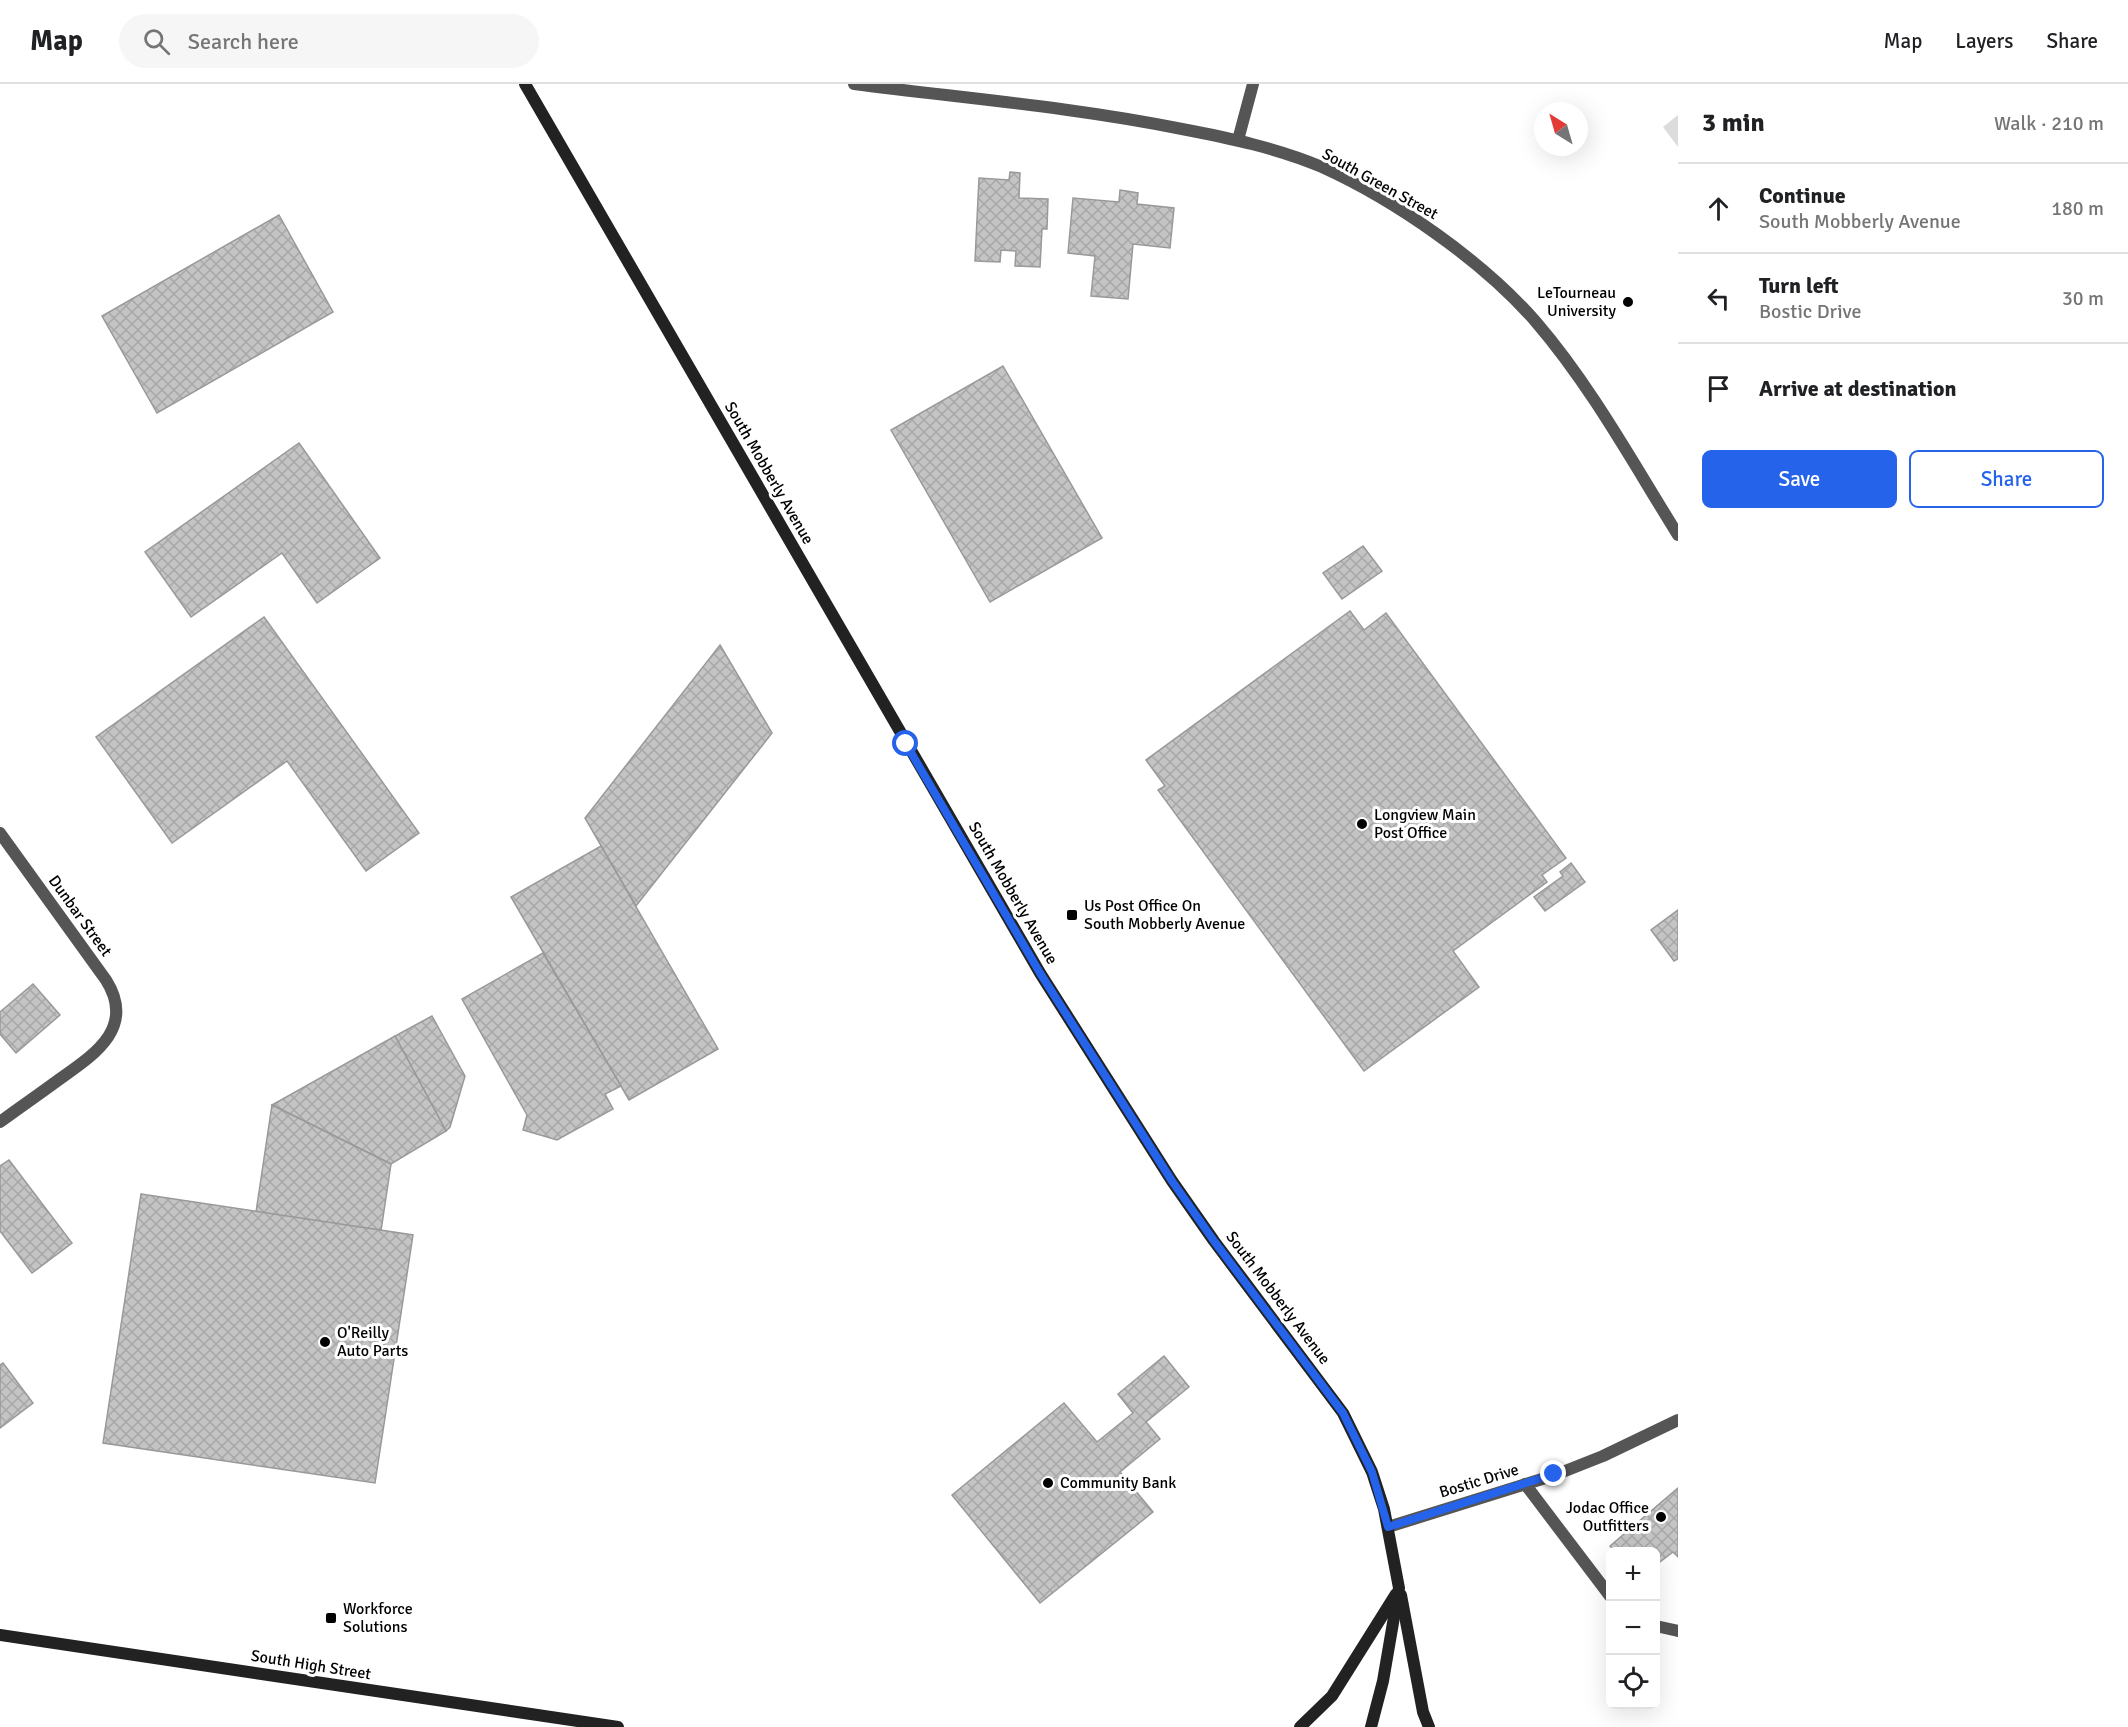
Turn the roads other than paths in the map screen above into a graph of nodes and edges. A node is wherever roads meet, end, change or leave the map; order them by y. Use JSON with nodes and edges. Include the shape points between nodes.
{"nodes":[{"id":1,"x":525,"y":84,"type":"edge"},
{"id":2,"x":854,"y":84,"type":"edge"},
{"id":3,"x":1253,"y":84,"type":"edge"},
{"id":4,"x":1238,"y":140,"type":"junction"},
{"id":5,"x":1678,"y":535,"type":"edge"},
{"id":6,"x":0,"y":833,"type":"edge"},
{"id":7,"x":0,"y":1122,"type":"edge"},
{"id":8,"x":1678,"y":1420,"type":"edge"},
{"id":9,"x":1525,"y":1484,"type":"junction"},
{"id":10,"x":1388,"y":1527,"type":"junction"},
{"id":11,"x":1400,"y":1588,"type":"junction"},
{"id":12,"x":1606,"y":1589,"type":"edge"},
{"id":13,"x":1660,"y":1627,"type":"edge"},
{"id":14,"x":1678,"y":1631,"type":"edge"},
{"id":15,"x":0,"y":1635,"type":"edge"},
{"id":16,"x":618,"y":1727,"type":"edge"},
{"id":17,"x":1300,"y":1727,"type":"edge"},
{"id":18,"x":1371,"y":1727,"type":"edge"},
{"id":19,"x":1429,"y":1727,"type":"edge"}],
"edges":[{"from":1,"to":10,"type":"main road","name":"South Mobberly Avenue","via":[[1040,973],[1172,1181],[1343,1413],[1372,1472]]},
{"from":2,"to":4,"type":"street","name":"South Green Street","via":[[1061,109]]},
{"from":3,"to":4,"type":"street"},
{"from":4,"to":5,"type":"street","name":"South Green Street","via":[[1322,168],[1400,210],[1472,262],[1535,321],[1574,371]]},
{"from":6,"to":7,"type":"street","name":"Dunbar Street","via":[[112,989],[117,1006],[108,1039],[94,1055]]},
{"from":8,"to":9,"type":"street","name":"Bostic Drive","via":[[1603,1456]]},
{"from":9,"to":10,"type":"street","name":"Bostic Drive"},
{"from":9,"to":12,"type":"street"},
{"from":10,"to":11,"type":"main road","name":"South Mobberly Avenue"},
{"from":11,"to":17,"type":"main road","via":[[1332,1696]]},
{"from":11,"to":18,"type":"main road","name":"South Mobberly Avenue"},
{"from":11,"to":19,"type":"main road"},
{"from":13,"to":14,"type":"street"},
{"from":15,"to":16,"type":"main road","name":"South High Street"}]}
